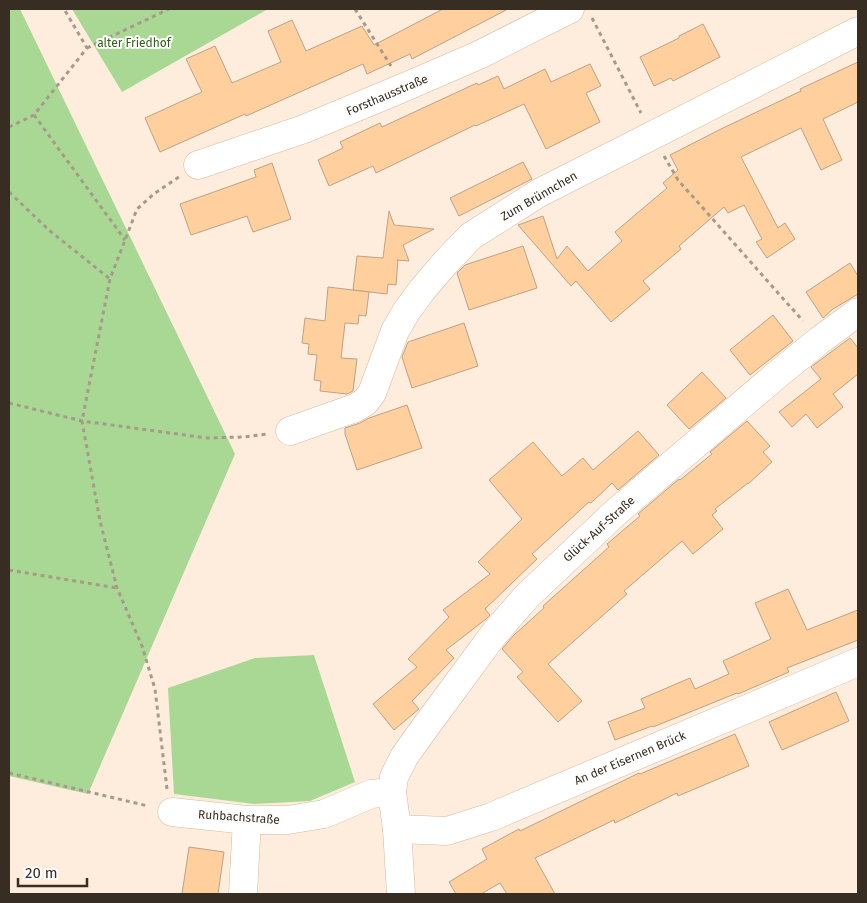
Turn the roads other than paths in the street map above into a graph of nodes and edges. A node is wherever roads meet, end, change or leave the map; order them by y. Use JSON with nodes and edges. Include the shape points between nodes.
{"nodes":[{"id":1,"x":581,"y":13,"type":"edge"},
{"id":2,"x":858,"y":31,"type":"edge"},
{"id":3,"x":198,"y":165,"type":"road end"},
{"id":4,"x":858,"y":312,"type":"edge"},
{"id":5,"x":290,"y":431,"type":"road end"},
{"id":6,"x":858,"y":662,"type":"edge"},
{"id":7,"x":392,"y":792,"type":"junction"},
{"id":8,"x":172,"y":812,"type":"road end"},
{"id":9,"x":247,"y":820,"type":"junction"},
{"id":10,"x":397,"y":829,"type":"junction"},
{"id":11,"x":243,"y":894,"type":"edge"},
{"id":12,"x":400,"y":894,"type":"edge"}],
"edges":[{"from":1,"to":3,"type":"street","name":"Forsthausstraße","via":[[304,129]]},
{"from":2,"to":5,"type":"street","name":"Zum Brünnchen","via":[[539,193],[471,236],[406,312],[372,393],[365,402]]},
{"from":4,"to":7,"type":"street","name":"Glück-Auf-Straße","via":[[779,372],[615,513],[527,596],[494,634],[409,749],[394,777]]},
{"from":6,"to":10,"type":"street","name":"An der Eisernen Brück","via":[[492,817],[447,831]]},
{"from":7,"to":9,"type":"street","name":"Ruhbachstraße","via":[[371,794],[324,814],[288,820]]},
{"from":7,"to":10,"type":"street"},
{"from":8,"to":9,"type":"street","name":"Ruhbachstraße"},
{"from":9,"to":11,"type":"street"},
{"from":10,"to":12,"type":"street"}]}
